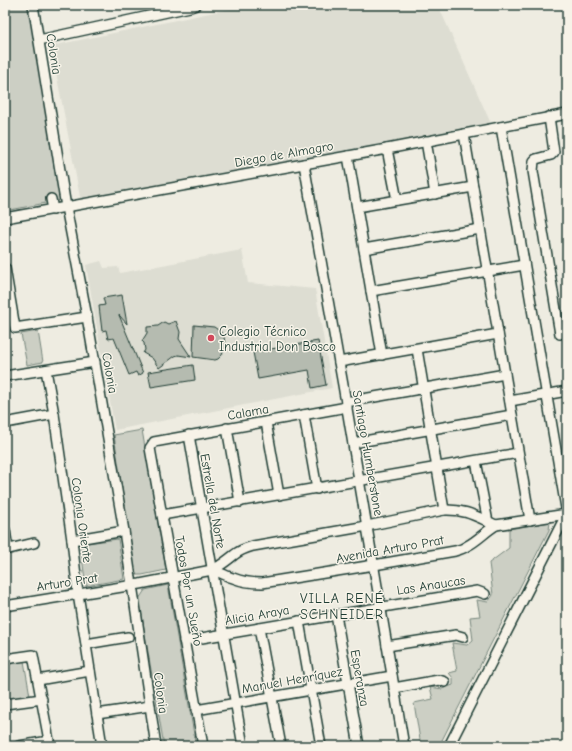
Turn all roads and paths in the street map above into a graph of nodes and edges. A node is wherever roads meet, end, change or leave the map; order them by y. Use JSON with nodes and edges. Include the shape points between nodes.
{"nodes":[{"id":1,"x":33,"y":5,"type":"edge"},
{"id":2,"x":196,"y":5,"type":"edge"},
{"id":3,"x":182,"y":7,"type":"edge"},
{"id":4,"x":39,"y":40,"type":"junction"},
{"id":5,"x":567,"y":114,"type":"edge"},
{"id":6,"x":549,"y":118,"type":"junction"},
{"id":7,"x":501,"y":127,"type":"junction"},
{"id":8,"x":464,"y":134,"type":"junction"},
{"id":9,"x":426,"y":141,"type":"junction"},
{"id":10,"x":387,"y":149,"type":"junction"},
{"id":11,"x":348,"y":156,"type":"junction"},
{"id":12,"x":304,"y":164,"type":"junction"},
{"id":13,"x":473,"y":187,"type":"junction"},
{"id":14,"x":435,"y":194,"type":"junction"},
{"id":15,"x":51,"y":199,"type":"dead end"},
{"id":16,"x":397,"y":200,"type":"junction"},
{"id":17,"x":66,"y":207,"type":"junction"},
{"id":18,"x":357,"y":208,"type":"junction"},
{"id":19,"x":53,"y":210,"type":"junction"},
{"id":20,"x":5,"y":218,"type":"edge"},
{"id":21,"x":480,"y":229,"type":"junction"},
{"id":22,"x":364,"y":249,"type":"junction"},
{"id":23,"x":524,"y":265,"type":"junction"},
{"id":24,"x":5,"y":268,"type":"edge"},
{"id":25,"x":487,"y":271,"type":"junction"},
{"id":26,"x":371,"y":291,"type":"junction"},
{"id":27,"x":87,"y":317,"type":"junction"},
{"id":28,"x":498,"y":334,"type":"junction"},
{"id":29,"x":560,"y":334,"type":"dead end"},
{"id":30,"x":417,"y":349,"type":"junction"},
{"id":31,"x":382,"y":355,"type":"junction"},
{"id":32,"x":95,"y":362,"type":"junction"},
{"id":33,"x":339,"y":362,"type":"junction"},
{"id":34,"x":46,"y":370,"type":"junction"},
{"id":35,"x":505,"y":374,"type":"junction"},
{"id":36,"x":5,"y":376,"type":"edge"},
{"id":37,"x":424,"y":389,"type":"junction"},
{"id":38,"x":567,"y":391,"type":"edge"},
{"id":39,"x":546,"y":395,"type":"junction"},
{"id":40,"x":510,"y":402,"type":"junction"},
{"id":41,"x":346,"y":405,"type":"junction"},
{"id":42,"x":54,"y":414,"type":"junction"},
{"id":43,"x":304,"y":415,"type":"junction"},
{"id":44,"x":512,"y":415,"type":"junction"},
{"id":45,"x":266,"y":422,"type":"junction"},
{"id":46,"x":5,"y":423,"type":"edge"},
{"id":47,"x":228,"y":428,"type":"junction"},
{"id":48,"x":431,"y":430,"type":"junction"},
{"id":49,"x":189,"y":436,"type":"junction"},
{"id":50,"x":154,"y":442,"type":"joint"},
{"id":51,"x":353,"y":443,"type":"junction"},
{"id":52,"x":518,"y":453,"type":"junction"},
{"id":53,"x":476,"y":461,"type":"junction"},
{"id":54,"x":437,"y":468,"type":"junction"},
{"id":55,"x":359,"y":482,"type":"junction"},
{"id":56,"x":317,"y":489,"type":"junction"},
{"id":57,"x":279,"y":495,"type":"junction"},
{"id":58,"x":240,"y":502,"type":"junction"},
{"id":59,"x":202,"y":509,"type":"junction"},
{"id":60,"x":444,"y":510,"type":"junction"},
{"id":61,"x":567,"y":514,"type":"edge"},
{"id":62,"x":162,"y":515,"type":"junction"},
{"id":63,"x":530,"y":520,"type":"junction"},
{"id":64,"x":492,"y":524,"type":"junction"},
{"id":65,"x":367,"y":526,"type":"junction"},
{"id":66,"x":5,"y":530,"type":"edge"},
{"id":67,"x":124,"y":531,"type":"junction"},
{"id":68,"x":72,"y":540,"type":"junction"},
{"id":69,"x":34,"y":543,"type":"dead end"},
{"id":70,"x":7,"y":549,"type":"edge"},
{"id":71,"x":374,"y":565,"type":"junction"},
{"id":72,"x":212,"y":570,"type":"junction"},
{"id":73,"x":173,"y":578,"type":"junction"},
{"id":74,"x":132,"y":585,"type":"junction"},
{"id":75,"x":78,"y":594,"type":"junction"},
{"id":76,"x":485,"y":594,"type":"dead end"},
{"id":77,"x":5,"y":606,"type":"edge"},
{"id":78,"x":380,"y":607,"type":"junction"},
{"id":79,"x":336,"y":615,"type":"junction"},
{"id":80,"x":299,"y":621,"type":"junction"},
{"id":81,"x":259,"y":628,"type":"junction"},
{"id":82,"x":224,"y":634,"type":"junction"},
{"id":83,"x":128,"y":637,"type":"dead end"},
{"id":84,"x":463,"y":637,"type":"dead end"},
{"id":85,"x":184,"y":641,"type":"junction"},
{"id":86,"x":86,"y":644,"type":"junction"},
{"id":87,"x":387,"y":646,"type":"junction"},
{"id":88,"x":5,"y":659,"type":"edge"},
{"id":89,"x":90,"y":671,"type":"junction"},
{"id":90,"x":392,"y":676,"type":"junction"},
{"id":91,"x":38,"y":680,"type":"junction"},
{"id":92,"x":445,"y":682,"type":"dead end"},
{"id":93,"x":348,"y":683,"type":"junction"},
{"id":94,"x":394,"y":688,"type":"junction"},
{"id":95,"x":311,"y":690,"type":"junction"},
{"id":96,"x":272,"y":697,"type":"junction"},
{"id":97,"x":42,"y":699,"type":"junction"},
{"id":98,"x":236,"y":703,"type":"junction"},
{"id":99,"x":5,"y":704,"type":"edge"},
{"id":100,"x":150,"y":706,"type":"junction"},
{"id":101,"x":196,"y":710,"type":"junction"},
{"id":102,"x":97,"y":714,"type":"junction"},
{"id":103,"x":49,"y":743,"type":"edge"},
{"id":104,"x":19,"y":746,"type":"edge"},
{"id":105,"x":102,"y":746,"type":"edge"},
{"id":106,"x":156,"y":746,"type":"edge"},
{"id":107,"x":203,"y":746,"type":"edge"},
{"id":108,"x":243,"y":746,"type":"edge"},
{"id":109,"x":281,"y":746,"type":"edge"},
{"id":110,"x":321,"y":746,"type":"edge"},
{"id":111,"x":359,"y":746,"type":"edge"},
{"id":112,"x":404,"y":746,"type":"edge"},
{"id":113,"x":449,"y":746,"type":"edge"}],
"edges":[{"from":1,"to":4,"type":"street","name":"Colonia"},
{"from":2,"to":3,"type":"street"},
{"from":3,"to":4,"type":"street"},
{"from":4,"to":17,"type":"street","name":"Colonia"},
{"from":5,"to":6,"type":"street","name":"Diego de Almagro"},
{"from":6,"to":7,"type":"street","name":"Diego de Almagro"},
{"from":6,"to":29,"type":"street","via":[[554,152],[536,159],[533,171]]},
{"from":7,"to":8,"type":"street","name":"Diego de Almagro"},
{"from":7,"to":23,"type":"street"},
{"from":8,"to":9,"type":"street","name":"Diego de Almagro"},
{"from":8,"to":13,"type":"street"},
{"from":9,"to":10,"type":"street","name":"Diego de Almagro"},
{"from":9,"to":14,"type":"street"},
{"from":10,"to":11,"type":"street","name":"Diego de Almagro"},
{"from":10,"to":16,"type":"street"},
{"from":11,"to":12,"type":"street","name":"Diego de Almagro"},
{"from":11,"to":18,"type":"street"},
{"from":12,"to":17,"type":"street","name":"Diego de Almagro"},
{"from":12,"to":33,"type":"street","name":"Santiago Humberstone"},
{"from":13,"to":14,"type":"street"},
{"from":13,"to":21,"type":"street"},
{"from":14,"to":16,"type":"street"},
{"from":15,"to":19,"type":"street"},
{"from":16,"to":18,"type":"street"},
{"from":17,"to":19,"type":"street","name":"Diego de Almagro"},
{"from":17,"to":27,"type":"street","name":"Colonia"},
{"from":18,"to":22,"type":"street"},
{"from":19,"to":20,"type":"street","name":"Diego de Almagro"},
{"from":21,"to":22,"type":"street"},
{"from":21,"to":25,"type":"street"},
{"from":22,"to":26,"type":"street"},
{"from":23,"to":25,"type":"street"},
{"from":23,"to":39,"type":"street"},
{"from":24,"to":27,"type":"street","via":[[15,328]]},
{"from":25,"to":26,"type":"street"},
{"from":25,"to":28,"type":"street"},
{"from":26,"to":31,"type":"street"},
{"from":27,"to":32,"type":"street","name":"Colonia"},
{"from":28,"to":30,"type":"street"},
{"from":28,"to":35,"type":"street"},
{"from":30,"to":31,"type":"street"},
{"from":30,"to":37,"type":"street"},
{"from":31,"to":33,"type":"street"},
{"from":32,"to":34,"type":"street"},
{"from":32,"to":67,"type":"street","name":"Colonia"},
{"from":33,"to":41,"type":"street","name":"Santiago Humberstone"},
{"from":34,"to":36,"type":"street"},
{"from":34,"to":42,"type":"street","name":"Colonia Oriente"},
{"from":35,"to":37,"type":"street","name":"Calama"},
{"from":35,"to":40,"type":"street"},
{"from":37,"to":41,"type":"street","name":"Calama"},
{"from":37,"to":48,"type":"street"},
{"from":38,"to":39,"type":"street"},
{"from":39,"to":40,"type":"street"},
{"from":39,"to":61,"type":"street"},
{"from":40,"to":44,"type":"street"},
{"from":41,"to":43,"type":"street","name":"Calama"},
{"from":41,"to":51,"type":"street","name":"Santiago Humberstone"},
{"from":42,"to":46,"type":"street"},
{"from":42,"to":68,"type":"street","name":"Colonia Oriente"},
{"from":43,"to":45,"type":"street","name":"Calama"},
{"from":43,"to":56,"type":"street"},
{"from":44,"to":48,"type":"street"},
{"from":44,"to":52,"type":"street"},
{"from":45,"to":47,"type":"street","name":"Calama"},
{"from":45,"to":57,"type":"street"},
{"from":47,"to":49,"type":"street","name":"Calama"},
{"from":47,"to":58,"type":"street"},
{"from":48,"to":51,"type":"street"},
{"from":48,"to":54,"type":"street"},
{"from":49,"to":50,"type":"street","name":"Calama"},
{"from":49,"to":59,"type":"street","name":"Estrella del Norte"},
{"from":50,"to":62,"type":"street","name":"Todos Por un Sueño","via":[[150,448]]},
{"from":51,"to":55,"type":"street","name":"Santiago Humberstone"},
{"from":52,"to":53,"type":"street"},
{"from":52,"to":63,"type":"street"},
{"from":53,"to":54,"type":"street"},
{"from":53,"to":64,"type":"street"},
{"from":54,"to":55,"type":"street"},
{"from":54,"to":60,"type":"street"},
{"from":55,"to":56,"type":"street"},
{"from":55,"to":65,"type":"street","name":"Santiago Humberstone"},
{"from":56,"to":57,"type":"street"},
{"from":57,"to":58,"type":"street"},
{"from":58,"to":59,"type":"street"},
{"from":59,"to":62,"type":"street"},
{"from":59,"to":72,"type":"street","name":"Estrella del Norte"},
{"from":60,"to":64,"type":"street","name":"Avenida Arturo Prat","via":[[466,512]]},
{"from":60,"to":65,"type":"street","name":"Avenida Arturo Prat"},
{"from":61,"to":63,"type":"street","name":"Avenida Arturo Prat"},
{"from":61,"to":113,"type":"street"},
{"from":62,"to":73,"type":"street","name":"Todos Por un Sueño"},
{"from":63,"to":64,"type":"street","name":"Avenida Arturo Prat"},
{"from":64,"to":71,"type":"street","name":"Avenida Arturo Prat","via":[[477,539],[455,551]]},
{"from":65,"to":71,"type":"street","name":"Santiago Humberstone"},
{"from":65,"to":72,"type":"street","name":"Avenida Arturo Prat","via":[[252,546],[241,550]]},
{"from":66,"to":70,"type":"street"},
{"from":67,"to":68,"type":"street"},
{"from":67,"to":74,"type":"street","name":"Colonia"},
{"from":68,"to":75,"type":"street","name":"Colonia Oriente"},
{"from":69,"to":70,"type":"street"},
{"from":71,"to":72,"type":"street","name":"Avenida Arturo Prat","via":[[262,583],[232,578]]},
{"from":71,"to":78,"type":"street","name":"Santiago Humberstone"},
{"from":72,"to":73,"type":"street","name":"Avenida Arturo Prat"},
{"from":72,"to":82,"type":"street","name":"Estrella del Norte"},
{"from":73,"to":74,"type":"street","name":"Avenida Arturo Prat"},
{"from":73,"to":85,"type":"street","name":"Todos Por un Sueño"},
{"from":74,"to":75,"type":"street","name":"Arturo Prat"},
{"from":74,"to":100,"type":"street","name":"Colonia"},
{"from":75,"to":77,"type":"street","name":"Arturo Prat"},
{"from":75,"to":86,"type":"street","name":"Colonia Oriente"},
{"from":76,"to":78,"type":"street","name":"Las Anaucas","via":[[477,591]]},
{"from":78,"to":79,"type":"street","name":"Alicia Araya"},
{"from":78,"to":87,"type":"street","name":"Santiago Humberstone"},
{"from":79,"to":80,"type":"street","name":"Alicia Araya"},
{"from":79,"to":93,"type":"street","name":"Esperanza"},
{"from":80,"to":81,"type":"street","name":"Alicia Araya"},
{"from":80,"to":95,"type":"street"},
{"from":81,"to":82,"type":"street","name":"Alicia Araya"},
{"from":81,"to":96,"type":"street"},
{"from":82,"to":85,"type":"street","name":"Alicia Araya"},
{"from":82,"to":98,"type":"street","name":"Estrella del Norte"},
{"from":83,"to":86,"type":"street"},
{"from":84,"to":87,"type":"street","via":[[456,635]]},
{"from":85,"to":101,"type":"street","name":"Todos Por un Sueño"},
{"from":86,"to":89,"type":"street","name":"Colonia Oriente"},
{"from":87,"to":90,"type":"street","name":"Santiago Humberstone"},
{"from":88,"to":91,"type":"street","via":[[33,655]]},
{"from":89,"to":91,"type":"street"},
{"from":89,"to":102,"type":"street","name":"Colonia Oriente"},
{"from":90,"to":93,"type":"street","name":"Manuel Henríquez"},
{"from":90,"to":94,"type":"street","name":"Santiago Humberstone"},
{"from":91,"to":97,"type":"street"},
{"from":92,"to":94,"type":"street","via":[[439,680]]},
{"from":93,"to":95,"type":"street","name":"Manuel Henríquez"},
{"from":93,"to":111,"type":"street","name":"Esperanza"},
{"from":94,"to":112,"type":"street","name":"Santiago Humberstone"},
{"from":95,"to":96,"type":"street","name":"Manuel Henríquez"},
{"from":95,"to":110,"type":"street"},
{"from":96,"to":98,"type":"street","name":"Manuel Henríquez"},
{"from":96,"to":109,"type":"street"},
{"from":97,"to":99,"type":"street"},
{"from":97,"to":103,"type":"street"},
{"from":98,"to":101,"type":"street","name":"Manuel Henríquez"},
{"from":98,"to":108,"type":"street","name":"Estrella del Norte"},
{"from":100,"to":102,"type":"street"},
{"from":100,"to":106,"type":"street","name":"Colonia"},
{"from":101,"to":107,"type":"street","name":"Todos Por un Sueño"},
{"from":102,"to":105,"type":"street","name":"Colonia Oriente"},
{"from":103,"to":104,"type":"street"}]}
